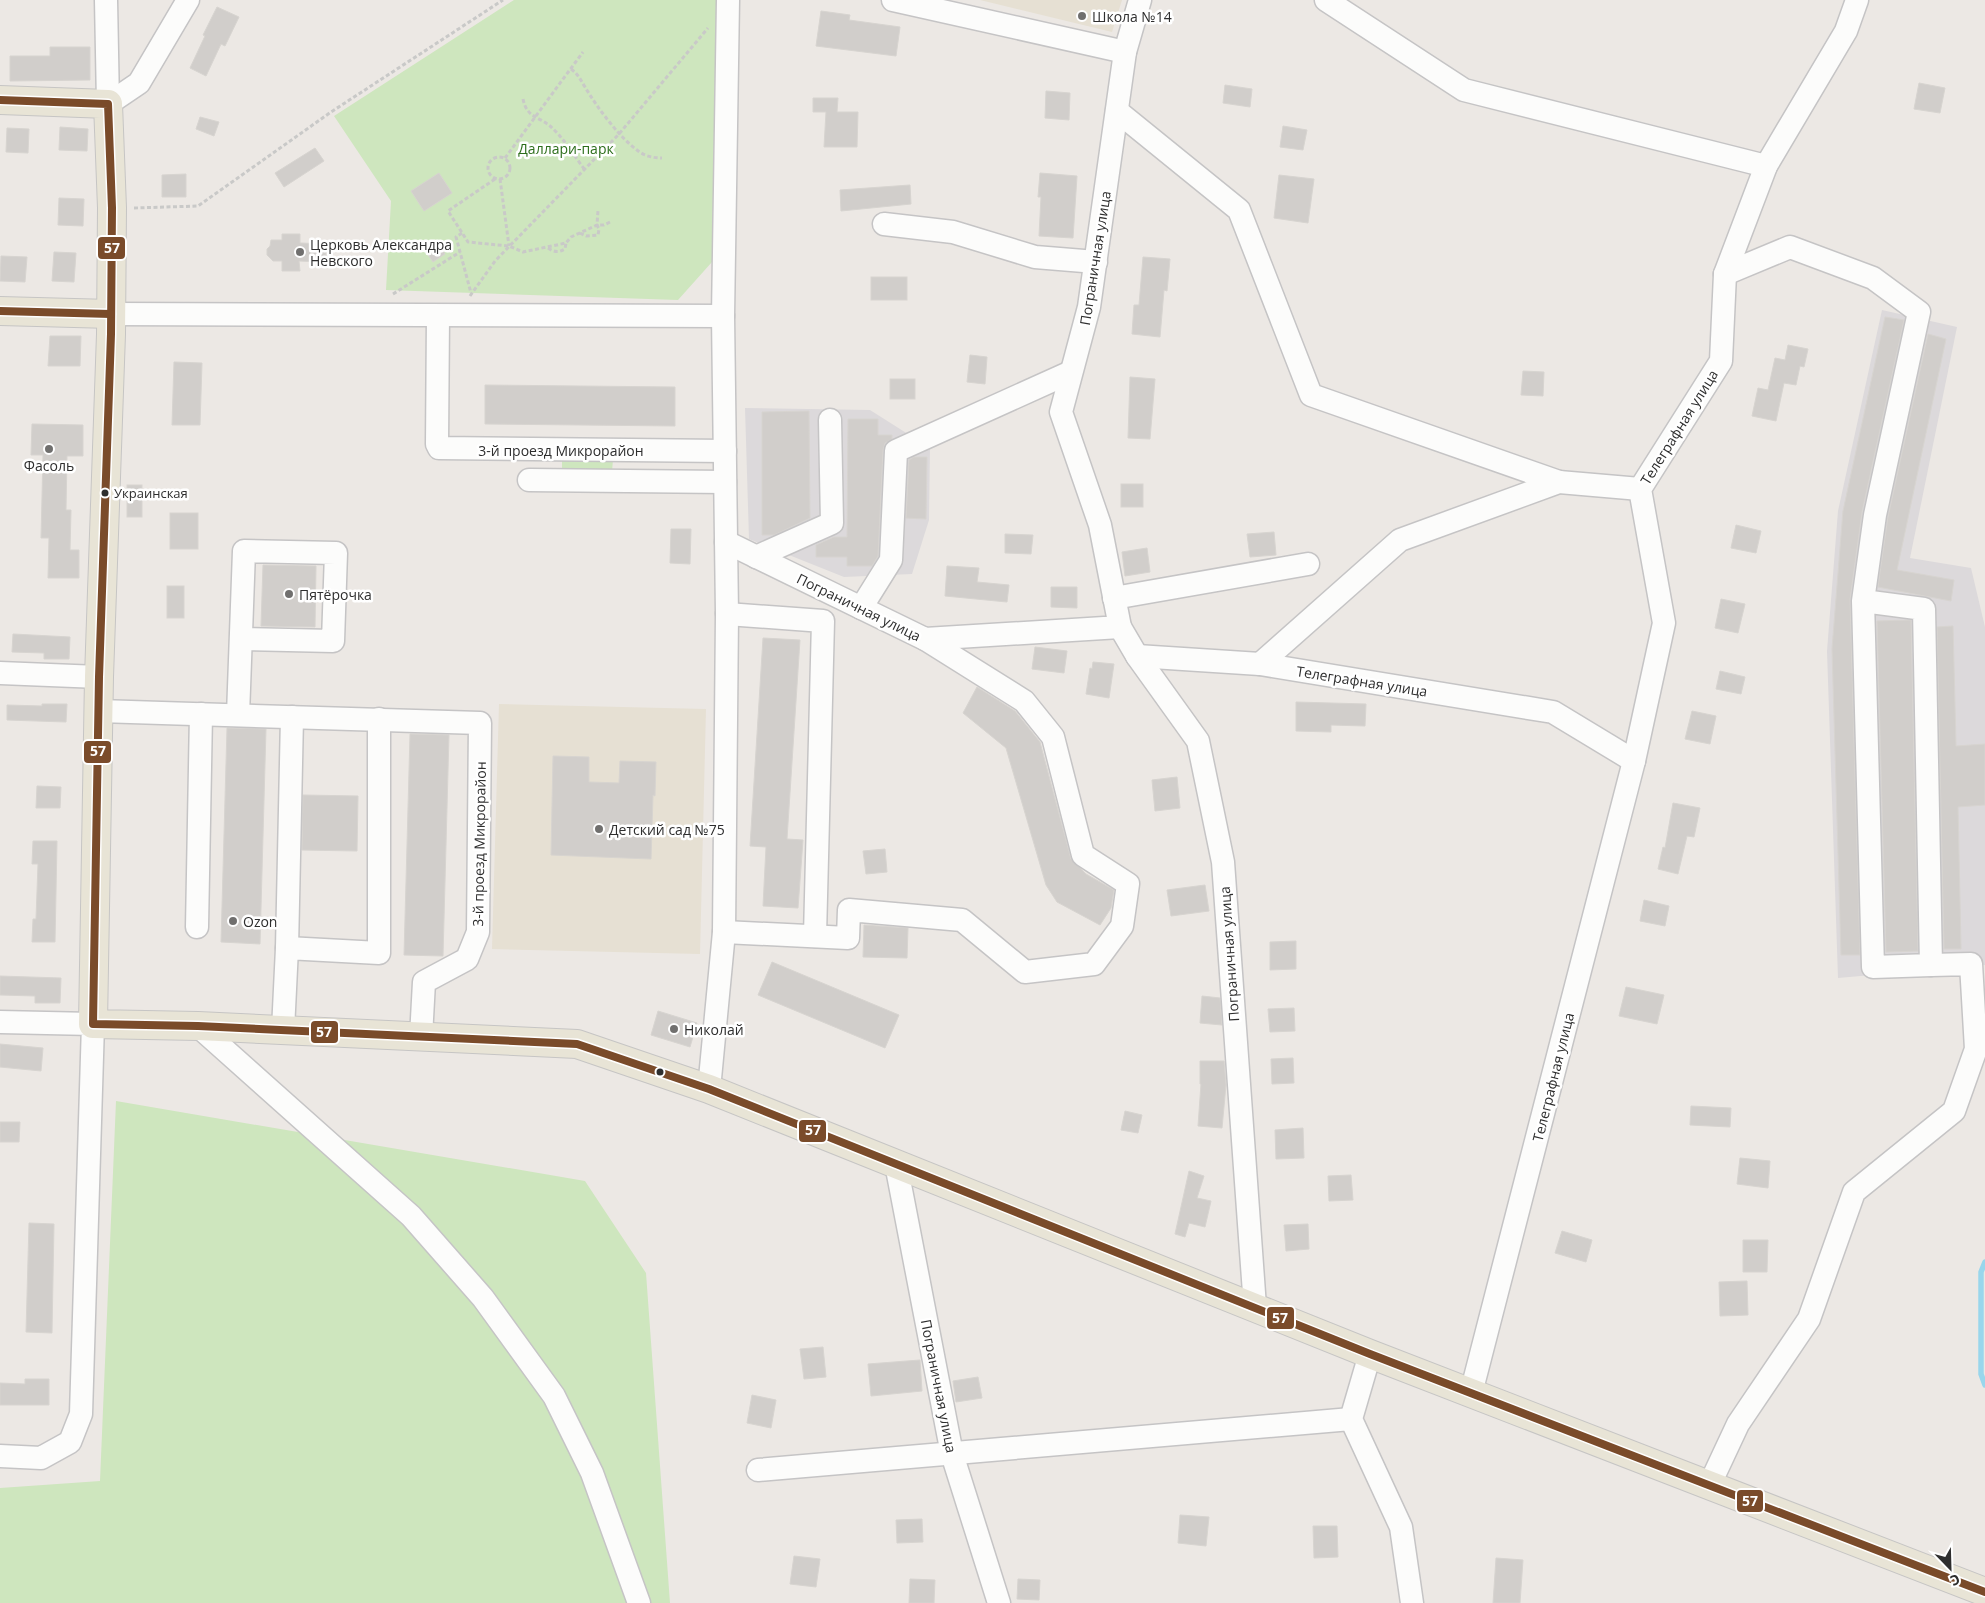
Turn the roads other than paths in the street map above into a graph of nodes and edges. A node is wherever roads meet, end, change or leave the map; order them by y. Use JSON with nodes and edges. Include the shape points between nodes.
{"nodes":[{"id":1,"x":106,"y":0,"type":"edge"},
{"id":2,"x":188,"y":0,"type":"edge"},
{"id":3,"x":893,"y":0,"type":"edge"},
{"id":4,"x":1140,"y":0,"type":"edge"},
{"id":5,"x":1326,"y":0,"type":"edge"},
{"id":6,"x":1857,"y":0,"type":"edge"},
{"id":7,"x":728,"y":1,"type":"edge"},
{"id":8,"x":974,"y":9,"type":"edge"},
{"id":9,"x":1125,"y":52,"type":"junction"},
{"id":10,"x":0,"y":100,"type":"edge"},
{"id":11,"x":108,"y":104,"type":"junction"},
{"id":12,"x":1118,"y":111,"type":"junction"},
{"id":13,"x":1766,"y":166,"type":"junction"},
{"id":14,"x":884,"y":224,"type":"dead end"},
{"id":15,"x":1096,"y":262,"type":"junction"},
{"id":16,"x":1725,"y":274,"type":"junction"},
{"id":17,"x":0,"y":311,"type":"edge"},
{"id":18,"x":111,"y":314,"type":"junction"},
{"id":19,"x":449,"y":316,"type":"junction"},
{"id":20,"x":723,"y":316,"type":"junction"},
{"id":21,"x":1071,"y":372,"type":"junction"},
{"id":22,"x":830,"y":420,"type":"dead end"},
{"id":23,"x":636,"y":450,"type":"junction"},
{"id":24,"x":725,"y":451,"type":"junction"},
{"id":25,"x":529,"y":480,"type":"dead end"},
{"id":26,"x":636,"y":481,"type":"junction"},
{"id":27,"x":725,"y":482,"type":"junction"},
{"id":28,"x":1560,"y":482,"type":"junction"},
{"id":29,"x":1640,"y":489,"type":"junction"},
{"id":30,"x":726,"y":542,"type":"junction"},
{"id":31,"x":756,"y":557,"type":"junction"},
{"id":32,"x":1308,"y":564,"type":"dead end"},
{"id":33,"x":1114,"y":598,"type":"junction"},
{"id":34,"x":1863,"y":601,"type":"junction"},
{"id":35,"x":861,"y":608,"type":"junction"},
{"id":36,"x":727,"y":614,"type":"junction"},
{"id":37,"x":1120,"y":627,"type":"junction"},
{"id":38,"x":241,"y":638,"type":"junction"},
{"id":39,"x":925,"y":639,"type":"junction"},
{"id":40,"x":1137,"y":656,"type":"junction"},
{"id":41,"x":1260,"y":664,"type":"junction"},
{"id":42,"x":0,"y":673,"type":"edge"},
{"id":43,"x":99,"y":677,"type":"junction"},
{"id":44,"x":99,"y":711,"type":"junction"},
{"id":45,"x":201,"y":714,"type":"junction"},
{"id":46,"x":238,"y":715,"type":"junction"},
{"id":47,"x":292,"y":717,"type":"junction"},
{"id":48,"x":380,"y":719,"type":"junction"},
{"id":49,"x":1634,"y":761,"type":"junction"},
{"id":50,"x":197,"y":927,"type":"dead end"},
{"id":51,"x":724,"y":932,"type":"junction"},
{"id":52,"x":815,"y":936,"type":"junction"},
{"id":53,"x":286,"y":948,"type":"junction"},
{"id":54,"x":1931,"y":965,"type":"junction"},
{"id":55,"x":0,"y":1022,"type":"edge"},
{"id":56,"x":93,"y":1024,"type":"junction"},
{"id":57,"x":198,"y":1026,"type":"junction"},
{"id":58,"x":283,"y":1030,"type":"junction"},
{"id":59,"x":421,"y":1037,"type":"junction"},
{"id":60,"x":709,"y":1089,"type":"junction"},
{"id":61,"x":896,"y":1164,"type":"junction"},
{"id":62,"x":1255,"y":1307,"type":"junction"},
{"id":63,"x":1370,"y":1354,"type":"junction"},
{"id":64,"x":1471,"y":1393,"type":"junction"},
{"id":65,"x":1352,"y":1419,"type":"junction"},
{"id":66,"x":952,"y":1454,"type":"junction"},
{"id":67,"x":0,"y":1456,"type":"edge"},
{"id":68,"x":758,"y":1470,"type":"dead end"},
{"id":69,"x":1709,"y":1486,"type":"junction"},
{"id":70,"x":1985,"y":1592,"type":"edge"},
{"id":71,"x":639,"y":1603,"type":"edge"},
{"id":72,"x":999,"y":1603,"type":"edge"},
{"id":73,"x":1412,"y":1603,"type":"edge"}],
"edges":[{"from":1,"to":11,"type":"street"},
{"from":2,"to":11,"type":"street","via":[[138,83]]},
{"from":3,"to":8,"type":"street"},
{"from":4,"to":9,"type":"street","name":"Пограничная улица"},
{"from":5,"to":13,"type":"street","via":[[1464,90]]},
{"from":6,"to":13,"type":"street","name":"Телеграфная улица","via":[[1846,32]]},
{"from":7,"to":20,"type":"street"},
{"from":8,"to":9,"type":"street"},
{"from":9,"to":12,"type":"street","name":"Пограничная улица"},
{"from":10,"to":11,"type":"main road"},
{"from":11,"to":18,"type":"main road","via":[[112,208]]},
{"from":12,"to":15,"type":"street","name":"Пограничная улица"},
{"from":12,"to":28,"type":"street","via":[[1239,210],[1311,395]]},
{"from":13,"to":16,"type":"street","name":"Телеграфная улица"},
{"from":14,"to":15,"type":"street","via":[[953,232],[1035,257]]},
{"from":15,"to":21,"type":"street","name":"Пограничная улица","via":[[1089,307]]},
{"from":16,"to":29,"type":"street","name":"Телеграфная улица","via":[[1721,361]]},
{"from":16,"to":34,"type":"street","via":[[1790,247],[1873,278],[1919,312],[1876,514]]},
{"from":17,"to":18,"type":"main road"},
{"from":18,"to":19,"type":"street"},
{"from":18,"to":43,"type":"main road"},
{"from":19,"to":20,"type":"street"},
{"from":19,"to":23,"type":"street","name":"3-й проезд Микрорайон","via":[[439,448]]},
{"from":20,"to":24,"type":"street"},
{"from":21,"to":33,"type":"street","name":"Пограничная улица","via":[[1060,412],[1100,525]]},
{"from":21,"to":35,"type":"street","via":[[896,451],[891,560]]},
{"from":22,"to":31,"type":"street","via":[[832,524]]},
{"from":23,"to":24,"type":"street","name":"3-й проезд Микрорайон"},
{"from":23,"to":26,"type":"street"},
{"from":24,"to":27,"type":"street"},
{"from":25,"to":26,"type":"street"},
{"from":26,"to":27,"type":"street"},
{"from":27,"to":30,"type":"street"},
{"from":28,"to":29,"type":"street"},
{"from":28,"to":41,"type":"street","via":[[1400,540]]},
{"from":29,"to":49,"type":"street","name":"Телеграфная улица","via":[[1664,623]]},
{"from":30,"to":31,"type":"street","name":"Пограничная улица"},
{"from":30,"to":36,"type":"street"},
{"from":31,"to":35,"type":"street","name":"Пограничная улица"},
{"from":32,"to":33,"type":"street"},
{"from":33,"to":37,"type":"street","name":"Пограничная улица"},
{"from":34,"to":54,"type":"street","via":[[1924,610]]},
{"from":34,"to":54,"type":"street","via":[[1873,967]]},
{"from":35,"to":39,"type":"street","name":"Пограничная улица"},
{"from":36,"to":51,"type":"street"},
{"from":36,"to":52,"type":"street","via":[[823,621]]},
{"from":37,"to":39,"type":"street","name":"Пограничная улица"},
{"from":37,"to":40,"type":"street","name":"Пограничная улица"},
{"from":38,"to":38,"type":"street","via":[[244,550],[336,553],[333,641]]},
{"from":38,"to":46,"type":"street"},
{"from":39,"to":52,"type":"street","via":[[1024,701],[1054,738],[1083,855],[1128,884],[1122,926],[1094,964],[1025,972],[962,920],[850,910],[848,938]]},
{"from":40,"to":41,"type":"street","name":"Телеграфная улица"},
{"from":40,"to":62,"type":"street","name":"Пограничная улица","via":[[1198,741],[1223,862]]},
{"from":41,"to":49,"type":"street","name":"Телеграфная улица","via":[[1553,712]]},
{"from":42,"to":43,"type":"street"},
{"from":43,"to":44,"type":"main road"},
{"from":44,"to":45,"type":"street","name":"3-й проезд Микрорайон"},
{"from":44,"to":56,"type":"main road"},
{"from":45,"to":46,"type":"street","name":"3-й проезд Микрорайон"},
{"from":45,"to":50,"type":"street"},
{"from":46,"to":47,"type":"street","name":"3-й проезд Микрорайон"},
{"from":47,"to":48,"type":"street","name":"3-й проезд Микрорайон"},
{"from":47,"to":53,"type":"street"},
{"from":48,"to":53,"type":"street","via":[[379,953]]},
{"from":48,"to":59,"type":"street","name":"3-й проезд Микрорайон","via":[[480,723],[478,932],[467,959],[424,982]]},
{"from":49,"to":64,"type":"street","name":"Телеграфная улица"},
{"from":51,"to":52,"type":"street"},
{"from":51,"to":60,"type":"street"},
{"from":53,"to":58,"type":"street"},
{"from":54,"to":69,"type":"street","via":[[1971,964],[1976,1049],[1954,1111],[1854,1192],[1809,1319],[1738,1424]]},
{"from":55,"to":56,"type":"street"},
{"from":56,"to":57,"type":"main road"},
{"from":56,"to":67,"type":"street","via":[[82,1414],[70,1442],[41,1458]]},
{"from":57,"to":58,"type":"main road"},
{"from":57,"to":71,"type":"street","via":[[411,1216],[483,1298],[554,1396],[592,1473]]},
{"from":58,"to":59,"type":"main road"},
{"from":59,"to":60,"type":"main road","via":[[577,1044]]},
{"from":60,"to":61,"type":"main road"},
{"from":61,"to":62,"type":"main road"},
{"from":61,"to":66,"type":"street","name":"Пограничная улица"},
{"from":62,"to":63,"type":"main road"},
{"from":63,"to":64,"type":"main road"},
{"from":63,"to":65,"type":"street"},
{"from":64,"to":69,"type":"main road"},
{"from":65,"to":66,"type":"street"},
{"from":65,"to":73,"type":"street","via":[[1401,1527]]},
{"from":66,"to":68,"type":"street"},
{"from":66,"to":72,"type":"street","name":"Пограничная улица"},
{"from":69,"to":70,"type":"main road"}]}
